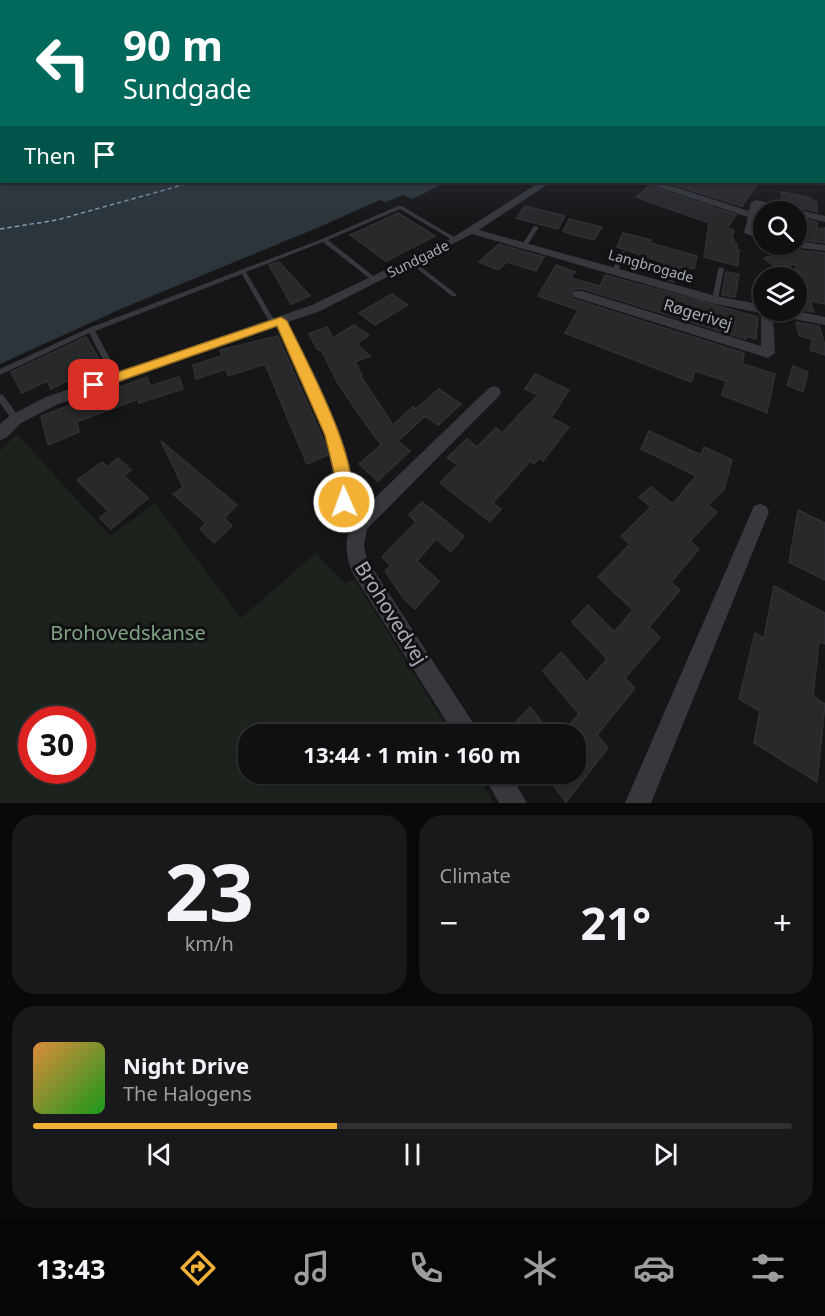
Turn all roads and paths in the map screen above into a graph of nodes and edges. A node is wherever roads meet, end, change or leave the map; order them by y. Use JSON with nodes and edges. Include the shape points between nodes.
{"nodes":[{"id":1,"x":544,"y":183,"type":"edge"},
{"id":2,"x":654,"y":183,"type":"dead end"},
{"id":3,"x":753,"y":215,"type":"joint"},
{"id":4,"x":807,"y":215,"type":"edge"},
{"id":5,"x":825,"y":219,"type":"edge"},
{"id":6,"x":536,"y":227,"type":"dead end"},
{"id":7,"x":472,"y":231,"type":"junction"},
{"id":8,"x":753,"y":234,"type":"edge"},
{"id":9,"x":324,"y":240,"type":"junction"},
{"id":10,"x":456,"y":240,"type":"junction"},
{"id":11,"x":524,"y":246,"type":"junction"},
{"id":12,"x":807,"y":246,"type":"edge"},
{"id":13,"x":822,"y":248,"type":"dead end"},
{"id":14,"x":623,"y":253,"type":"dead end"},
{"id":15,"x":412,"y":262,"type":"junction"},
{"id":16,"x":721,"y":268,"type":"dead end"},
{"id":17,"x":615,"y":271,"type":"junction"},
{"id":18,"x":243,"y":272,"type":"junction"},
{"id":19,"x":375,"y":280,"type":"junction"},
{"id":20,"x":578,"y":294,"type":"dead end"},
{"id":21,"x":454,"y":295,"type":"dead end"},
{"id":22,"x":715,"y":300,"type":"junction"},
{"id":23,"x":753,"y":308,"type":"edge"},
{"id":24,"x":807,"y":318,"type":"edge"},
{"id":25,"x":767,"y":321,"type":"edge"},
{"id":26,"x":825,"y":321,"type":"edge"},
{"id":27,"x":277,"y":322,"type":"junction"},
{"id":28,"x":91,"y":330,"type":"junction"},
{"id":29,"x":0,"y":372,"type":"edge"},
{"id":30,"x":116,"y":377,"type":"junction"},
{"id":31,"x":494,"y":392,"type":"dead end"},
{"id":32,"x":0,"y":397,"type":"edge"},
{"id":33,"x":16,"y":419,"type":"junction"},
{"id":34,"x":0,"y":433,"type":"edge"},
{"id":35,"x":344,"y":502,"type":"dead end"},
{"id":36,"x":760,"y":512,"type":"dead end"},
{"id":37,"x":462,"y":724,"type":"edge"},
{"id":38,"x":502,"y":784,"type":"edge"},
{"id":39,"x":514,"y":803,"type":"edge"},
{"id":40,"x":638,"y":803,"type":"edge"}],
"edges":[{"from":1,"to":7,"type":"street","name":"Sundgade"},
{"from":2,"to":3,"type":"street"},
{"from":3,"to":8,"type":"street","via":[[749,233]]},
{"from":4,"to":5,"type":"street"},
{"from":6,"to":11,"type":"lane"},
{"from":7,"to":10,"type":"street","name":"Sundgade"},
{"from":7,"to":11,"type":"street","name":"Langbrogade"},
{"from":9,"to":10,"type":"lane","via":[[400,207]]},
{"from":9,"to":18,"type":"lane"},
{"from":9,"to":19,"type":"lane"},
{"from":10,"to":15,"type":"street","name":"Sundgade"},
{"from":11,"to":17,"type":"street","name":"Langbrogade"},
{"from":12,"to":13,"type":"street"},
{"from":14,"to":17,"type":"lane"},
{"from":15,"to":19,"type":"street","name":"Sundgade"},
{"from":15,"to":21,"type":"lane"},
{"from":16,"to":22,"type":"lane"},
{"from":17,"to":22,"type":"street","name":"Langbrogade"},
{"from":18,"to":27,"type":"lane"},
{"from":18,"to":28,"type":"lane"},
{"from":19,"to":27,"type":"street","name":"Sundgade"},
{"from":20,"to":25,"type":"street","name":"Røgerivej","via":[[768,353]]},
{"from":22,"to":23,"type":"street","name":"Langbrogade"},
{"from":24,"to":26,"type":"street","name":"Langbrogade"},
{"from":27,"to":30,"type":"street","name":"Sundgade"},
{"from":27,"to":35,"type":"street","via":[[333,435],[344,480]]},
{"from":28,"to":29,"type":"lane"},
{"from":28,"to":30,"type":"lane"},
{"from":30,"to":33,"type":"street","name":"Sundgade","via":[[51,401]]},
{"from":31,"to":37,"type":"street","name":"Brohovedvej","via":[[361,523],[353,538],[360,567]]},
{"from":32,"to":33,"type":"lane"},
{"from":33,"to":34,"type":"street","name":"Sundgade"},
{"from":36,"to":40,"type":"street"},
{"from":38,"to":39,"type":"street"}]}
